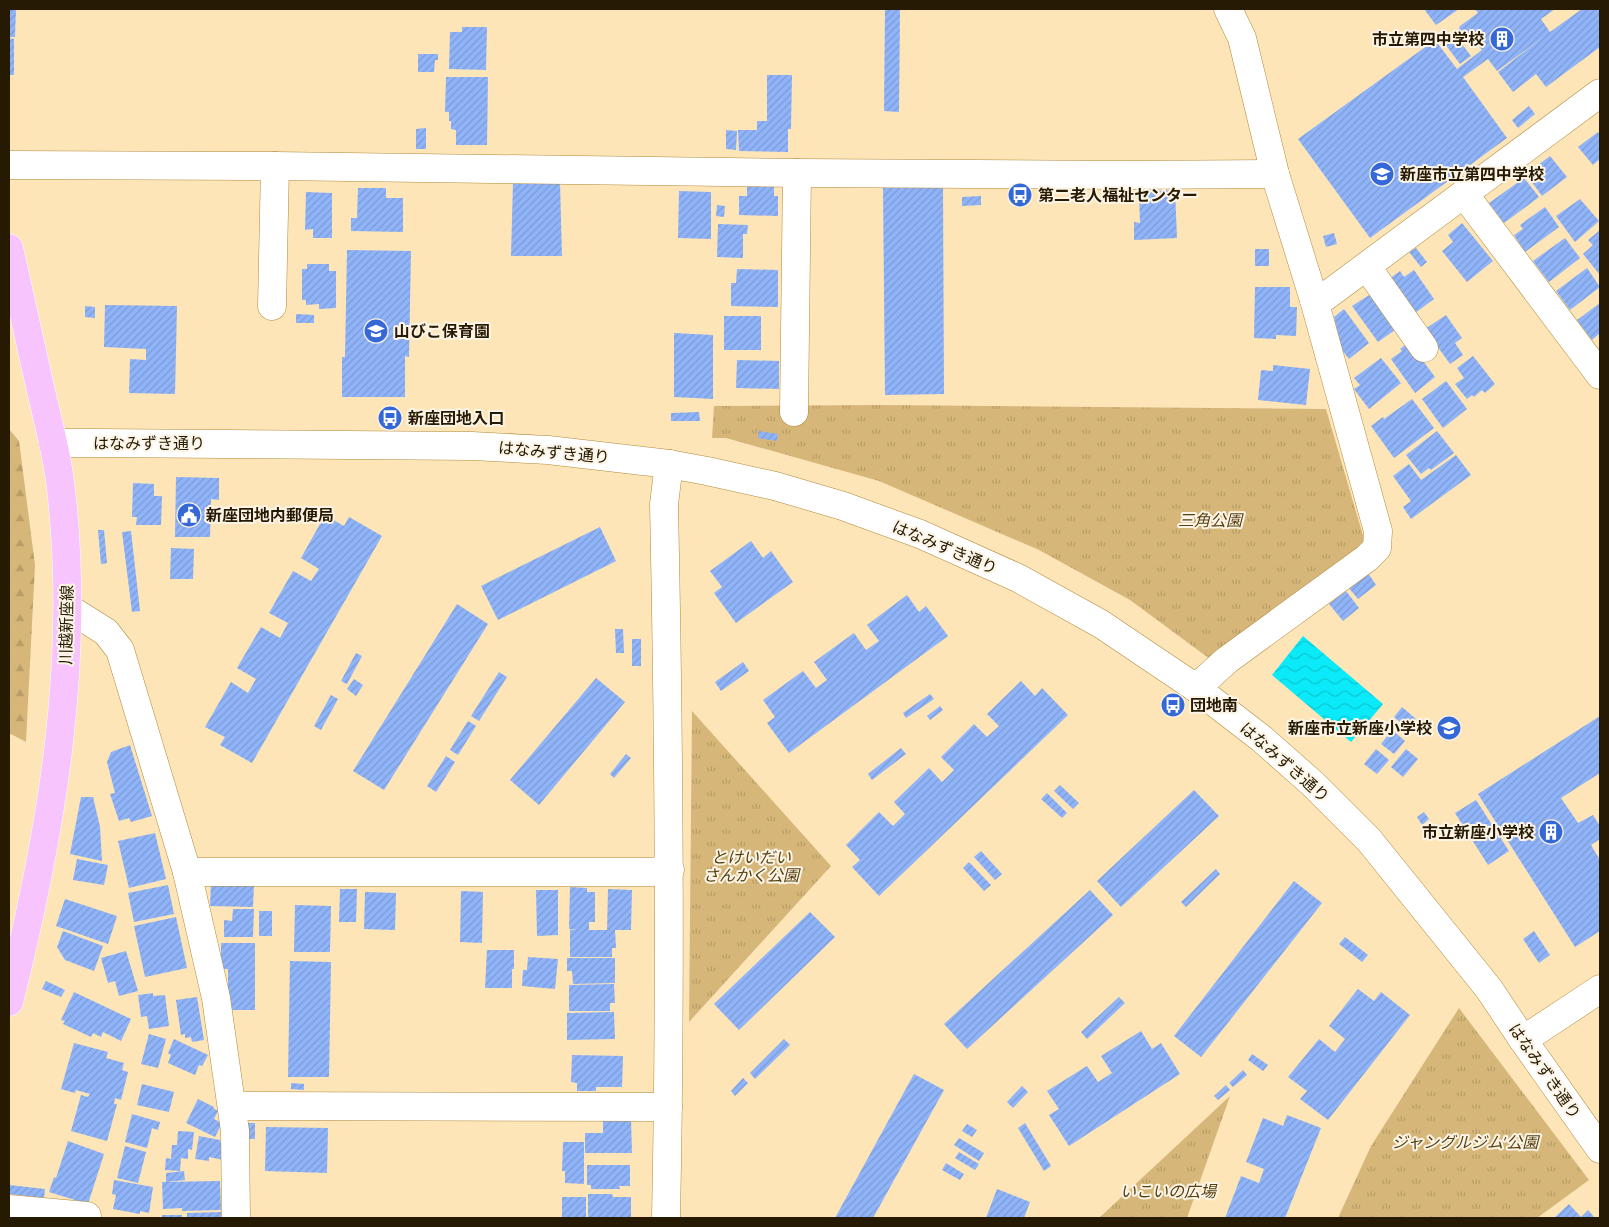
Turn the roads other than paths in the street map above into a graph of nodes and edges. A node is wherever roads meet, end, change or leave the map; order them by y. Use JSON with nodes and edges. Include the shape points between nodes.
{"nodes":[{"id":1,"x":1228,"y":9,"type":"edge"},
{"id":2,"x":1600,"y":93,"type":"edge"},
{"id":3,"x":9,"y":165,"type":"edge"},
{"id":4,"x":275,"y":166,"type":"junction"},
{"id":5,"x":796,"y":173,"type":"junction"},
{"id":6,"x":1275,"y":174,"type":"junction"},
{"id":7,"x":1464,"y":194,"type":"junction"},
{"id":8,"x":9,"y":248,"type":"edge"},
{"id":9,"x":1366,"y":266,"type":"junction"},
{"id":10,"x":1314,"y":300,"type":"junction"},
{"id":11,"x":272,"y":306,"type":"dead end"},
{"id":12,"x":1424,"y":348,"type":"dead end"},
{"id":13,"x":1600,"y":375,"type":"edge"},
{"id":14,"x":794,"y":412,"type":"dead end"},
{"id":15,"x":53,"y":443,"type":"junction"},
{"id":16,"x":669,"y":464,"type":"junction"},
{"id":17,"x":68,"y":608,"type":"junction"},
{"id":18,"x":1196,"y":688,"type":"junction"},
{"id":19,"x":670,"y":870,"type":"junction"},
{"id":20,"x":187,"y":872,"type":"junction"},
{"id":21,"x":1600,"y":988,"type":"edge"},
{"id":22,"x":9,"y":1002,"type":"edge"},
{"id":23,"x":1523,"y":1040,"type":"junction"},
{"id":24,"x":232,"y":1106,"type":"junction"},
{"id":25,"x":668,"y":1107,"type":"junction"},
{"id":26,"x":1600,"y":1149,"type":"edge"},
{"id":27,"x":9,"y":1209,"type":"edge"},
{"id":28,"x":87,"y":1218,"type":"edge"},
{"id":29,"x":236,"y":1218,"type":"edge"},
{"id":30,"x":666,"y":1218,"type":"edge"}],
"edges":[{"from":1,"to":6,"type":"street","via":[[1242,38]]},
{"from":2,"to":7,"type":"street"},
{"from":3,"to":4,"type":"street"},
{"from":4,"to":5,"type":"street"},
{"from":4,"to":11,"type":"street"},
{"from":5,"to":6,"type":"street"},
{"from":5,"to":14,"type":"street"},
{"from":6,"to":10,"type":"street"},
{"from":7,"to":9,"type":"street"},
{"from":7,"to":13,"type":"street"},
{"from":8,"to":15,"type":"main road","name":"川越新座線"},
{"from":9,"to":10,"type":"street","via":[[1326,296]]},
{"from":9,"to":12,"type":"street"},
{"from":10,"to":18,"type":"street","via":[[1378,531],[1377,548],[1368,558],[1227,660]]},
{"from":15,"to":16,"type":"street","name":"はなみずき通り","via":[[472,446],[548,450]]},
{"from":15,"to":17,"type":"main road","name":"川越新座線","via":[[60,480]]},
{"from":16,"to":18,"type":"street","name":"はなみずき通り","via":[[775,486],[920,534],[1018,578],[1101,624]]},
{"from":16,"to":19,"type":"street","via":[[664,504]]},
{"from":17,"to":20,"type":"street","via":[[106,632],[120,650]]},
{"from":17,"to":22,"type":"main road","name":"川越新座線","via":[[58,756],[30,915]]},
{"from":18,"to":23,"type":"street","name":"はなみずき通り","via":[[1306,778],[1370,840],[1489,989]]},
{"from":19,"to":20,"type":"street"},
{"from":19,"to":25,"type":"street"},
{"from":20,"to":24,"type":"street","via":[[216,998]]},
{"from":21,"to":23,"type":"street"},
{"from":23,"to":26,"type":"street","name":"はなみずき通り"},
{"from":24,"to":25,"type":"street"},
{"from":24,"to":29,"type":"street"},
{"from":25,"to":30,"type":"street"},
{"from":27,"to":28,"type":"street"}]}
